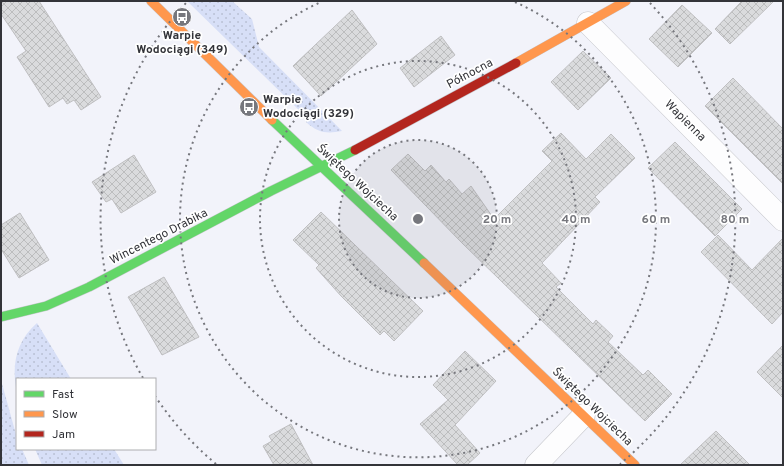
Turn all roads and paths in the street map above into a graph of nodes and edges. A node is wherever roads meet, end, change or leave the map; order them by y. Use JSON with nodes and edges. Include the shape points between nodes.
{"nodes":[{"id":1,"x":151,"y":1,"type":"edge"},
{"id":2,"x":615,"y":4,"type":"edge"},
{"id":3,"x":588,"y":23,"type":"junction"},
{"id":4,"x":323,"y":167,"type":"junction"},
{"id":5,"x":783,"y":220,"type":"edge"},
{"id":6,"x":1,"y":317,"type":"edge"},
{"id":7,"x":584,"y":415,"type":"junction"},
{"id":8,"x":536,"y":465,"type":"edge"},
{"id":9,"x":635,"y":465,"type":"edge"}],
"edges":[{"from":1,"to":4,"type":"street","name":"Świętego Wojciecha"},
{"from":2,"to":3,"type":"street","name":"Północna"},
{"from":3,"to":4,"type":"street","name":"Północna"},
{"from":3,"to":5,"type":"street","name":"Wapienna"},
{"from":4,"to":6,"type":"street","name":"Wincentego Drabika","via":[[89,287],[46,306]]},
{"from":4,"to":7,"type":"street","name":"Świętego Wojciecha"},
{"from":7,"to":8,"type":"street"},
{"from":7,"to":9,"type":"street","name":"Świętego Wojciecha"}]}
